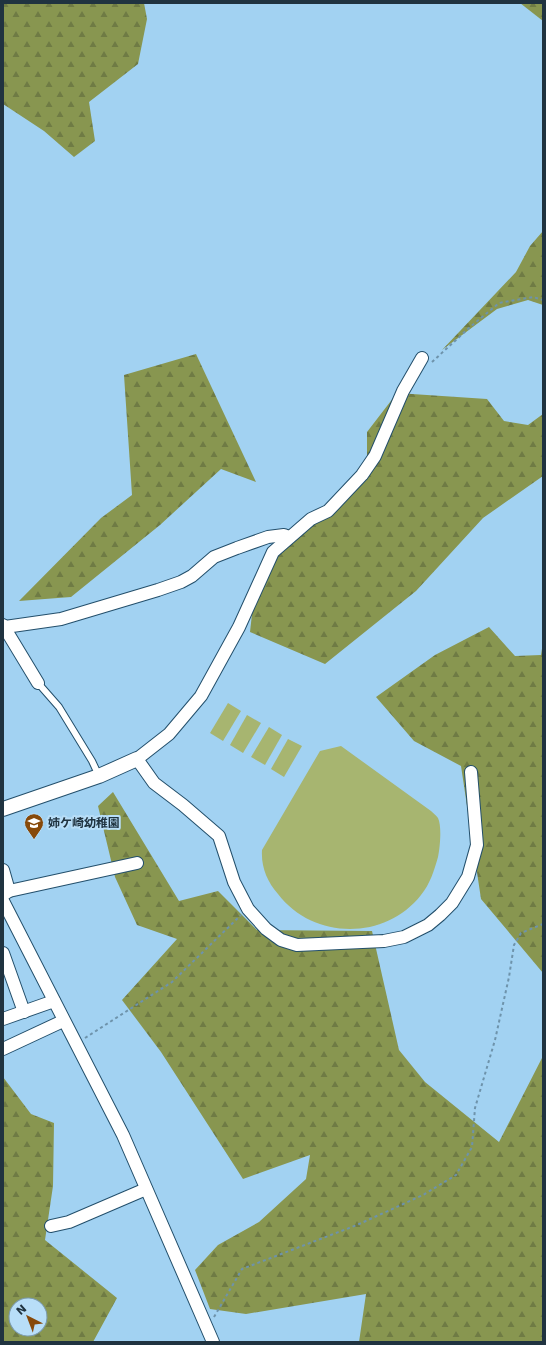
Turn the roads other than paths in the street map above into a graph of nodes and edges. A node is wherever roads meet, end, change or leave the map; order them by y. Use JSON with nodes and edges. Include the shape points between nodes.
{"nodes":[{"id":1,"x":424,"y":362,"type":"road end"},
{"id":2,"x":289,"y":537,"type":"junction"},
{"id":3,"x":4,"y":626,"type":"edge"},
{"id":4,"x":38,"y":683,"type":"joint"},
{"id":5,"x":137,"y":759,"type":"junction"},
{"id":6,"x":471,"y":772,"type":"dead end"},
{"id":7,"x":99,"y":776,"type":"junction"},
{"id":8,"x":3,"y":809,"type":"edge"},
{"id":9,"x":137,"y":863,"type":"dead end"},
{"id":10,"x":3,"y":870,"type":"edge"},
{"id":11,"x":5,"y":902,"type":"edge"},
{"id":12,"x":3,"y":953,"type":"edge"},
{"id":13,"x":54,"y":1001,"type":"junction"},
{"id":14,"x":24,"y":1012,"type":"junction"},
{"id":15,"x":3,"y":1019,"type":"edge"},
{"id":16,"x":63,"y":1021,"type":"junction"},
{"id":17,"x":3,"y":1049,"type":"edge"},
{"id":18,"x":146,"y":1189,"type":"junction"},
{"id":19,"x":51,"y":1226,"type":"dead end"},
{"id":20,"x":213,"y":1342,"type":"edge"}],
"edges":[{"from":1,"to":2,"type":"street","via":[[406,385],[374,456],[362,475],[328,511],[311,519]]},
{"from":2,"to":3,"type":"street","via":[[268,537],[237,548],[214,558],[181,582],[158,590],[61,619]]},
{"from":2,"to":5,"type":"street","via":[[273,552],[239,627],[201,696],[169,734]]},
{"from":3,"to":4,"type":"street"},
{"from":4,"to":7,"type":"lane","via":[[59,708]]},
{"from":5,"to":6,"type":"street","via":[[154,783],[219,836],[234,882],[248,909],[266,929],[281,940],[297,945],[384,942],[404,937],[428,926],[452,903],[468,877],[477,845]]},
{"from":5,"to":7,"type":"street"},
{"from":7,"to":8,"type":"street"},
{"from":9,"to":11,"type":"street"},
{"from":10,"to":11,"type":"street"},
{"from":11,"to":13,"type":"street"},
{"from":12,"to":14,"type":"street"},
{"from":13,"to":14,"type":"street"},
{"from":13,"to":16,"type":"street"},
{"from":14,"to":15,"type":"street"},
{"from":16,"to":17,"type":"street"},
{"from":16,"to":18,"type":"street","via":[[123,1135]]},
{"from":18,"to":19,"type":"street","via":[[68,1222]]},
{"from":18,"to":20,"type":"street"}]}
